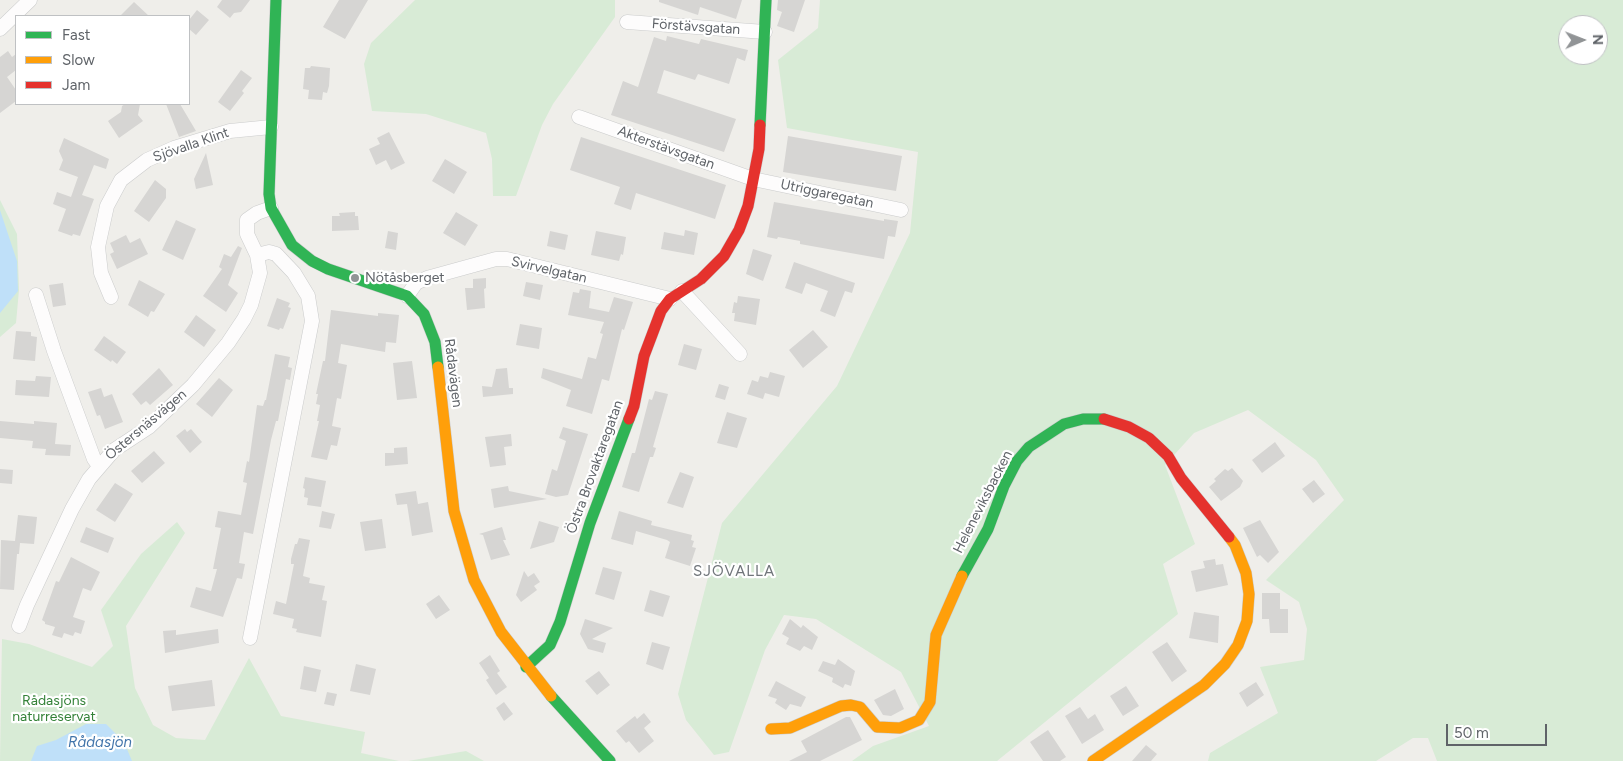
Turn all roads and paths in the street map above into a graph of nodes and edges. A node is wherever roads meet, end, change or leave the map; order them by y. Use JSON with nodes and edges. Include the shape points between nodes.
{"nodes":[{"id":1,"x":30,"y":0,"type":"edge"},
{"id":2,"x":276,"y":0,"type":"edge"},
{"id":3,"x":766,"y":0,"type":"edge"},
{"id":4,"x":627,"y":22,"type":"dead end"},
{"id":5,"x":0,"y":29,"type":"edge"},
{"id":6,"x":765,"y":32,"type":"junction"},
{"id":7,"x":579,"y":117,"type":"dead end"},
{"id":8,"x":271,"y":127,"type":"junction"},
{"id":9,"x":754,"y":179,"type":"junction"},
{"id":10,"x":272,"y":208,"type":"junction"},
{"id":11,"x":901,"y":210,"type":"dead end"},
{"id":12,"x":258,"y":255,"type":"junction"},
{"id":13,"x":36,"y":295,"type":"dead end"},
{"id":14,"x":676,"y":295,"type":"junction"},
{"id":15,"x":407,"y":296,"type":"junction"},
{"id":16,"x":111,"y":297,"type":"dead end"},
{"id":17,"x":740,"y":354,"type":"dead end"},
{"id":18,"x":99,"y":466,"type":"junction"},
{"id":19,"x":20,"y":626,"type":"dead end"},
{"id":20,"x":250,"y":638,"type":"dead end"},
{"id":21,"x":526,"y":666,"type":"junction"},
{"id":22,"x":771,"y":729,"type":"dead end"},
{"id":23,"x":610,"y":761,"type":"edge"},
{"id":24,"x":1093,"y":761,"type":"edge"}],
"edges":[{"from":1,"to":5,"type":"street"},
{"from":2,"to":8,"type":"street","name":"Rådavägen"},
{"from":3,"to":6,"type":"street","name":"Östra Brovaktaregatan"},
{"from":4,"to":6,"type":"street","name":"Förstävsgatan"},
{"from":6,"to":9,"type":"street","name":"Östra Brovaktaregatan","via":[[759,150]]},
{"from":7,"to":9,"type":"street","name":"Akterstävsgatan"},
{"from":8,"to":10,"type":"street","name":"Rådavägen","via":[[268,169]]},
{"from":8,"to":16,"type":"street","name":"Sjövalla Klint","via":[[230,131],[174,148],[146,160],[122,180],[107,206],[98,247],[101,273]]},
{"from":9,"to":11,"type":"street","name":"Utriggaregatan"},
{"from":9,"to":14,"type":"street","name":"Östra Brovaktaregatan","via":[[739,230],[724,256],[701,279]]},
{"from":10,"to":12,"type":"street","via":[[248,220],[247,234]]},
{"from":10,"to":15,"type":"street","name":"Rådavägen","via":[[285,236],[312,261]]},
{"from":12,"to":18,"type":"street","name":"Östersnäsvägen","via":[[259,283],[251,305],[228,343],[176,403],[149,427],[114,450]]},
{"from":12,"to":20,"type":"street","via":[[273,252],[288,265],[308,296],[312,321]]},
{"from":13,"to":18,"type":"street","name":"Östersnäsvägen"},
{"from":14,"to":15,"type":"street","name":"Svirvelgatan","via":[[496,259],[427,278],[416,284]]},
{"from":14,"to":17,"type":"street"},
{"from":14,"to":21,"type":"street","name":"Östra Brovaktaregatan","via":[[661,311],[644,356],[634,406],[590,523],[560,622],[550,645]]},
{"from":15,"to":21,"type":"street","name":"Rådavägen","via":[[424,314],[436,342],[452,496],[463,546],[485,603]]},
{"from":18,"to":19,"type":"street","name":"Östersnäsvägen","via":[[72,509],[26,605]]},
{"from":21,"to":23,"type":"street","name":"Rådavägen"},
{"from":22,"to":24,"type":"street","name":"Heleneviksbacken","via":[[790,728],[841,706],[851,705],[860,708],[877,727],[900,728],[919,720],[930,702],[936,635],[1017,461],[1029,447],[1064,424],[1083,419],[1103,419],[1124,424],[1143,434],[1168,456],[1181,478],[1235,545],[1250,594],[1247,622],[1238,645],[1225,664],[1204,685]]}]}
